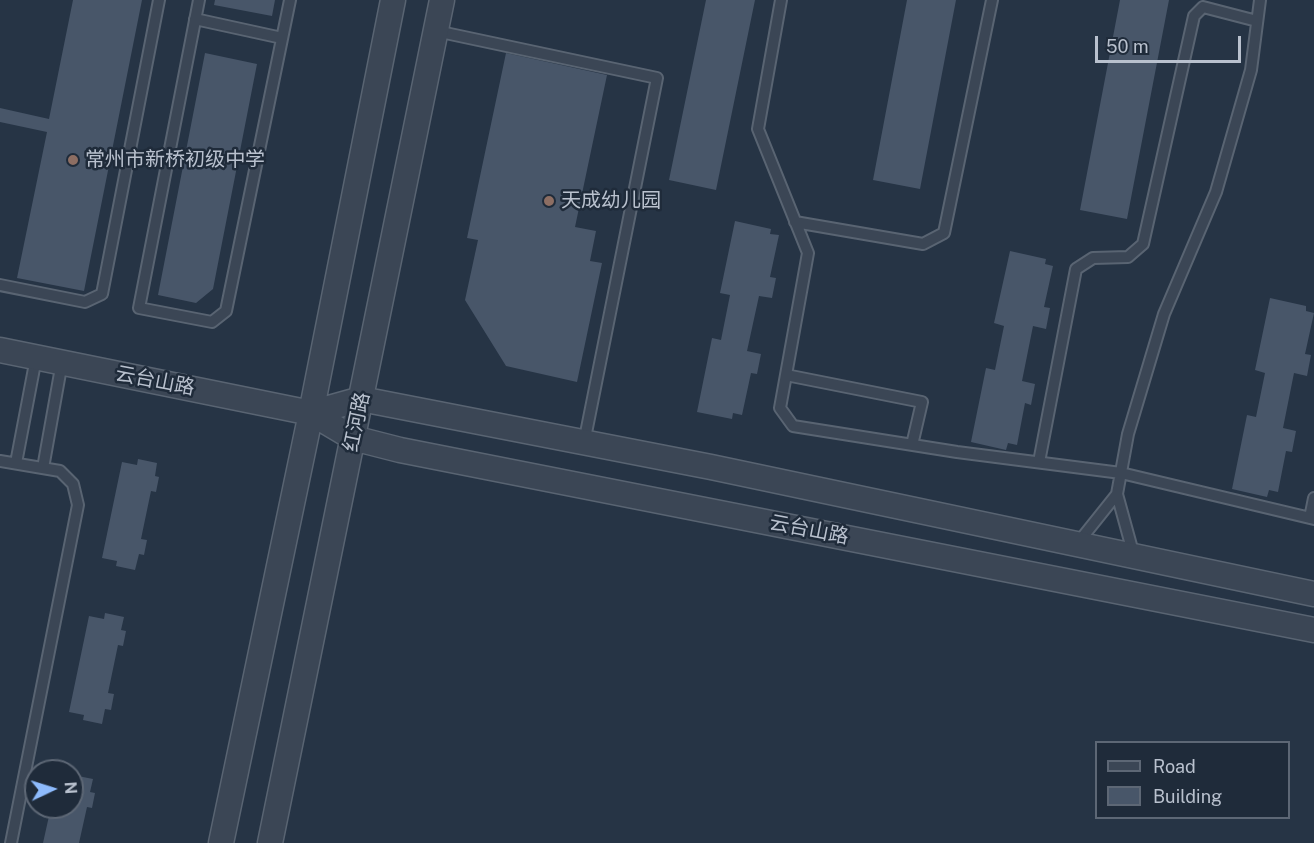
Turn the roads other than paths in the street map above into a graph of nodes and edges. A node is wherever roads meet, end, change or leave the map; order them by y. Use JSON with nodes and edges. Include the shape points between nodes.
{"nodes":[{"id":1,"x":159,"y":0,"type":"edge"},
{"id":2,"x":199,"y":0,"type":"edge"},
{"id":3,"x":290,"y":0,"type":"edge"},
{"id":4,"x":393,"y":0,"type":"edge"},
{"id":5,"x":442,"y":0,"type":"edge"},
{"id":6,"x":780,"y":0,"type":"edge"},
{"id":7,"x":992,"y":0,"type":"edge"},
{"id":8,"x":1260,"y":0,"type":"edge"},
{"id":9,"x":195,"y":18,"type":"junction"},
{"id":10,"x":1257,"y":21,"type":"junction"},
{"id":11,"x":436,"y":31,"type":"junction"},
{"id":12,"x":282,"y":38,"type":"junction"},
{"id":13,"x":795,"y":222,"type":"junction"},
{"id":14,"x":0,"y":285,"type":"edge"},
{"id":15,"x":0,"y":350,"type":"edge"},
{"id":16,"x":36,"y":357,"type":"junction"},
{"id":17,"x":62,"y":362,"type":"junction"},
{"id":18,"x":786,"y":375,"type":"junction"},
{"id":19,"x":361,"y":399,"type":"junction"},
{"id":20,"x":311,"y":413,"type":"junction"},
{"id":21,"x":353,"y":438,"type":"junction"},
{"id":22,"x":584,"y":443,"type":"junction"},
{"id":23,"x":912,"y":445,"type":"junction"},
{"id":24,"x":0,"y":461,"type":"edge"},
{"id":25,"x":1039,"y":462,"type":"junction"},
{"id":26,"x":16,"y":464,"type":"junction"},
{"id":27,"x":43,"y":468,"type":"junction"},
{"id":28,"x":1121,"y":473,"type":"junction"},
{"id":29,"x":1117,"y":494,"type":"junction"},
{"id":30,"x":1314,"y":498,"type":"edge"},
{"id":31,"x":1312,"y":519,"type":"edge"},
{"id":32,"x":1076,"y":544,"type":"junction"},
{"id":33,"x":1134,"y":556,"type":"junction"},
{"id":34,"x":1314,"y":594,"type":"edge"},
{"id":35,"x":1314,"y":630,"type":"edge"},
{"id":36,"x":11,"y":843,"type":"edge"},
{"id":37,"x":221,"y":843,"type":"edge"},
{"id":38,"x":270,"y":843,"type":"edge"}],
"edges":[{"from":1,"to":14,"type":"lane","via":[[102,294],[86,302]]},
{"from":2,"to":9,"type":"lane"},
{"from":3,"to":12,"type":"lane"},
{"from":4,"to":20,"type":"street"},
{"from":5,"to":11,"type":"street","name":"红河路"},
{"from":6,"to":13,"type":"lane","via":[[758,129]]},
{"from":7,"to":13,"type":"lane","via":[[944,233],[923,244]]},
{"from":8,"to":10,"type":"lane"},
{"from":9,"to":12,"type":"lane"},
{"from":9,"to":12,"type":"lane","via":[[139,308],[212,322],[226,311]]},
{"from":10,"to":25,"type":"lane","via":[[1203,7],[1194,16],[1143,244],[1128,257],[1093,258],[1076,269]]},
{"from":10,"to":28,"type":"lane","via":[[1251,69],[1216,192],[1164,314],[1128,435]]},
{"from":11,"to":19,"type":"street","name":"红河路"},
{"from":11,"to":22,"type":"lane","via":[[657,78]]},
{"from":13,"to":18,"type":"lane","via":[[808,253]]},
{"from":15,"to":16,"type":"street","name":"云台山路"},
{"from":16,"to":17,"type":"street","name":"云台山路"},
{"from":16,"to":26,"type":"lane"},
{"from":17,"to":20,"type":"street","name":"云台山路"},
{"from":17,"to":27,"type":"lane"},
{"from":18,"to":23,"type":"lane","via":[[780,408],[793,426]]},
{"from":18,"to":23,"type":"lane","via":[[922,402]]},
{"from":19,"to":20,"type":"street","name":"云台山路"},
{"from":19,"to":21,"type":"street","name":"红河路"},
{"from":19,"to":22,"type":"street","name":"云台山路"},
{"from":20,"to":21,"type":"street","name":"云台山路"},
{"from":20,"to":37,"type":"street"},
{"from":21,"to":35,"type":"street","name":"云台山路"},
{"from":21,"to":38,"type":"street","name":"红河路"},
{"from":22,"to":32,"type":"street","name":"云台山路"},
{"from":23,"to":25,"type":"lane"},
{"from":24,"to":26,"type":"lane"},
{"from":25,"to":28,"type":"lane"},
{"from":26,"to":27,"type":"lane"},
{"from":27,"to":36,"type":"lane","via":[[60,471],[73,484],[78,505]]},
{"from":28,"to":29,"type":"lane"},
{"from":28,"to":31,"type":"lane"},
{"from":29,"to":32,"type":"lane"},
{"from":29,"to":33,"type":"lane"},
{"from":30,"to":31,"type":"lane"},
{"from":32,"to":33,"type":"street","name":"云台山路"},
{"from":33,"to":34,"type":"street","name":"云台山路"}]}
